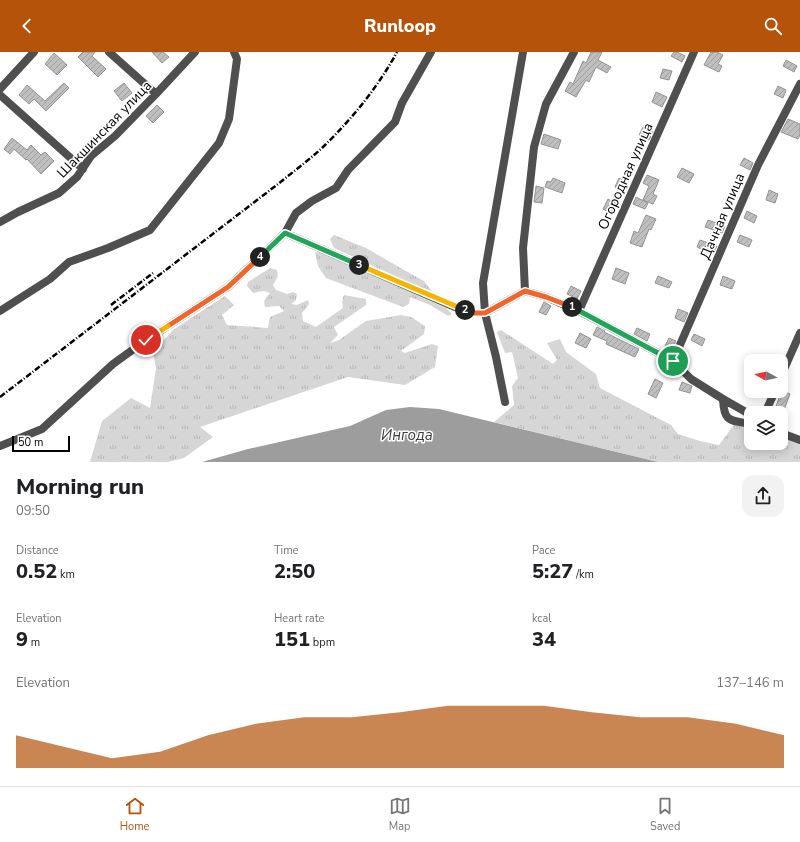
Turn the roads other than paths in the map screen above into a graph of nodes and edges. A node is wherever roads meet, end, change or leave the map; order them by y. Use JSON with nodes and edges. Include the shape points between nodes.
{"nodes":[{"id":1,"x":34,"y":52,"type":"edge"},
{"id":2,"x":108,"y":52,"type":"edge"},
{"id":3,"x":195,"y":52,"type":"edge"},
{"id":4,"x":234,"y":52,"type":"edge"},
{"id":5,"x":431,"y":52,"type":"edge"},
{"id":6,"x":523,"y":52,"type":"edge"},
{"id":7,"x":574,"y":52,"type":"edge"},
{"id":8,"x":694,"y":52,"type":"edge"},
{"id":9,"x":800,"y":84,"type":"edge"},
{"id":10,"x":0,"y":89,"type":"edge"},
{"id":11,"x":156,"y":94,"type":"junction"},
{"id":12,"x":0,"y":95,"type":"edge"},
{"id":13,"x":83,"y":169,"type":"junction"},
{"id":14,"x":0,"y":222,"type":"edge"},
{"id":15,"x":285,"y":233,"type":"junction"},
{"id":16,"x":525,"y":291,"type":"junction"},
{"id":17,"x":579,"y":310,"type":"junction"},
{"id":18,"x":0,"y":311,"type":"edge"},
{"id":19,"x":485,"y":313,"type":"junction"},
{"id":20,"x":800,"y":333,"type":"edge"},
{"id":21,"x":788,"y":360,"type":"edge"},
{"id":22,"x":673,"y":361,"type":"junction"},
{"id":23,"x":723,"y":399,"type":"junction"},
{"id":24,"x":505,"y":402,"type":"dead end"},
{"id":25,"x":744,"y":411,"type":"edge"},
{"id":26,"x":744,"y":423,"type":"edge"},
{"id":27,"x":788,"y":436,"type":"edge"},
{"id":28,"x":800,"y":440,"type":"edge"},
{"id":29,"x":0,"y":446,"type":"edge"}],
"edges":[{"from":1,"to":10,"type":"street"},
{"from":2,"to":11,"type":"street"},
{"from":3,"to":11,"type":"street","name":"Шакшинская улица"},
{"from":4,"to":18,"type":"street","via":[[236,59],[229,119],[219,143],[150,230],[69,262],[50,279]]},
{"from":5,"to":15,"type":"street","via":[[402,103],[395,122],[348,170],[336,188],[296,212]]},
{"from":6,"to":19,"type":"street","via":[[483,283]]},
{"from":7,"to":16,"type":"street","via":[[546,104],[534,147],[523,248]]},
{"from":8,"to":17,"type":"street","name":"Огородная улица"},
{"from":9,"to":22,"type":"street","name":"Дачная улица","via":[[758,165]]},
{"from":11,"to":13,"type":"street","name":"Шакшинская улица","via":[[115,136],[91,156]]},
{"from":12,"to":13,"type":"street"},
{"from":13,"to":14,"type":"street","name":"Шакшинская улица","via":[[59,193]]},
{"from":15,"to":19,"type":"street","via":[[455,307],[472,313]]},
{"from":15,"to":29,"type":"street","via":[[228,287],[113,364],[42,429]]},
{"from":16,"to":17,"type":"street"},
{"from":16,"to":19,"type":"street"},
{"from":17,"to":22,"type":"street"},
{"from":19,"to":24,"type":"street"},
{"from":20,"to":21,"type":"street"},
{"from":22,"to":23,"type":"street","via":[[691,379]]},
{"from":23,"to":25,"type":"street"},
{"from":23,"to":26,"type":"street","via":[[726,417]]},
{"from":27,"to":28,"type":"street"}]}
